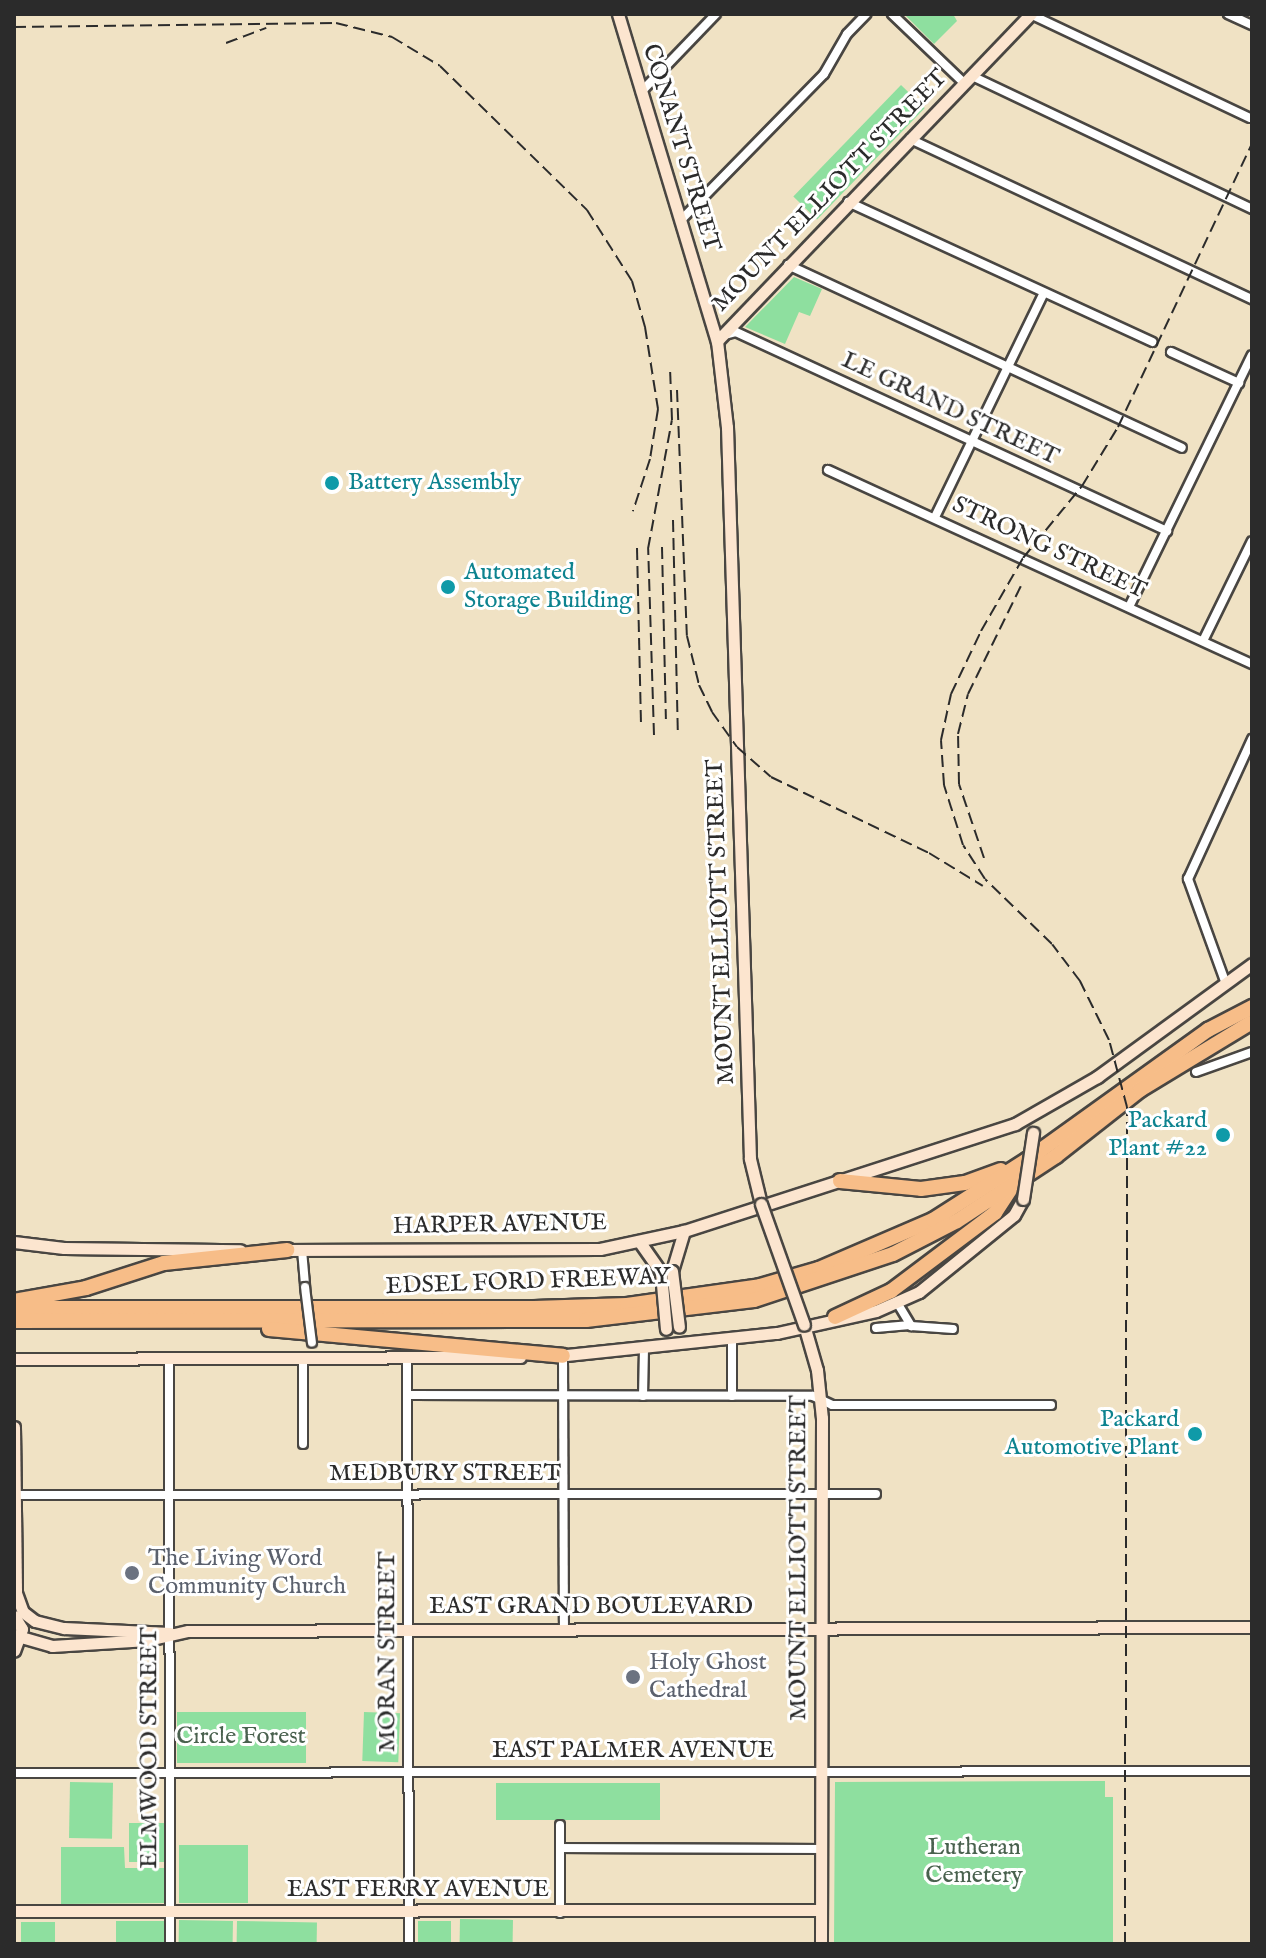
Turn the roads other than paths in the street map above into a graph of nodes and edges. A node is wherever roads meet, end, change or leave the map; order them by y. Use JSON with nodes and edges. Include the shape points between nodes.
{"nodes":[{"id":1,"x":618,"y":14,"type":"edge"},
{"id":2,"x":716,"y":14,"type":"edge"},
{"id":3,"x":866,"y":14,"type":"edge"},
{"id":4,"x":892,"y":14,"type":"edge"},
{"id":5,"x":1031,"y":14,"type":"edge"},
{"id":6,"x":1228,"y":14,"type":"edge"},
{"id":7,"x":1252,"y":25,"type":"edge"},
{"id":8,"x":968,"y":80,"type":"junction"},
{"id":9,"x":641,"y":92,"type":"junction"},
{"id":10,"x":1250,"y":118,"type":"dead end"},
{"id":11,"x":910,"y":139,"type":"junction"},
{"id":12,"x":848,"y":202,"type":"junction"},
{"id":13,"x":1252,"y":209,"type":"edge"},
{"id":14,"x":681,"y":220,"type":"junction"},
{"id":15,"x":787,"y":265,"type":"junction"},
{"id":16,"x":1044,"y":293,"type":"junction"},
{"id":17,"x":1252,"y":299,"type":"edge"},
{"id":18,"x":717,"y":341,"type":"junction"},
{"id":19,"x":1152,"y":342,"type":"dead end"},
{"id":20,"x":1171,"y":352,"type":"dead end"},
{"id":21,"x":1252,"y":355,"type":"edge"},
{"id":22,"x":1008,"y":367,"type":"junction"},
{"id":23,"x":1239,"y":383,"type":"junction"},
{"id":24,"x":972,"y":441,"type":"junction"},
{"id":25,"x":1182,"y":448,"type":"dead end"},
{"id":26,"x":828,"y":470,"type":"dead end"},
{"id":27,"x":935,"y":517,"type":"junction"},
{"id":28,"x":1167,"y":531,"type":"junction"},
{"id":29,"x":1252,"y":541,"type":"edge"},
{"id":30,"x":1129,"y":607,"type":"junction"},
{"id":31,"x":1203,"y":641,"type":"junction"},
{"id":32,"x":1252,"y":664,"type":"edge"},
{"id":33,"x":1252,"y":739,"type":"edge"},
{"id":34,"x":1252,"y":964,"type":"edge"},
{"id":35,"x":1226,"y":984,"type":"junction"},
{"id":36,"x":1252,"y":1007,"type":"edge"},
{"id":37,"x":1252,"y":1022,"type":"edge"},
{"id":38,"x":1252,"y":1052,"type":"edge"},
{"id":39,"x":1196,"y":1072,"type":"dead end"},
{"id":40,"x":1058,"y":1101,"type":"junction"},
{"id":41,"x":1019,"y":1122,"type":"junction"},
{"id":42,"x":1033,"y":1133,"type":"junction"},
{"id":43,"x":1027,"y":1160,"type":"junction"},
{"id":44,"x":840,"y":1181,"type":"junction"},
{"id":45,"x":1015,"y":1183,"type":"junction"},
{"id":46,"x":761,"y":1204,"type":"junction"},
{"id":47,"x":684,"y":1231,"type":"junction"},
{"id":48,"x":639,"y":1241,"type":"junction"},
{"id":49,"x":14,"y":1242,"type":"edge"},
{"id":50,"x":295,"y":1250,"type":"junction"},
{"id":51,"x":666,"y":1272,"type":"junction"},
{"id":52,"x":14,"y":1301,"type":"edge"},
{"id":53,"x":898,"y":1304,"type":"junction"},
{"id":54,"x":14,"y":1308,"type":"edge"},
{"id":55,"x":835,"y":1317,"type":"junction"},
{"id":56,"x":161,"y":1319,"type":"junction"},
{"id":57,"x":14,"y":1321,"type":"edge"},
{"id":58,"x":804,"y":1325,"type":"junction"},
{"id":59,"x":910,"y":1325,"type":"junction"},
{"id":60,"x":876,"y":1328,"type":"dead end"},
{"id":61,"x":953,"y":1329,"type":"dead end"},
{"id":62,"x":732,"y":1339,"type":"junction"},
{"id":63,"x":690,"y":1344,"type":"junction"},
{"id":64,"x":645,"y":1349,"type":"junction"},
{"id":65,"x":563,"y":1356,"type":"junction"},
{"id":66,"x":14,"y":1359,"type":"edge"},
{"id":67,"x":303,"y":1359,"type":"junction"},
{"id":68,"x":317,"y":1359,"type":"junction"},
{"id":69,"x":169,"y":1360,"type":"junction"},
{"id":70,"x":407,"y":1360,"type":"junction"},
{"id":71,"x":407,"y":1395,"type":"junction"},
{"id":72,"x":564,"y":1395,"type":"junction"},
{"id":73,"x":643,"y":1396,"type":"junction"},
{"id":74,"x":732,"y":1396,"type":"junction"},
{"id":75,"x":821,"y":1400,"type":"junction"},
{"id":76,"x":1051,"y":1405,"type":"dead end"},
{"id":77,"x":14,"y":1427,"type":"edge"},
{"id":78,"x":303,"y":1444,"type":"dead end"},
{"id":79,"x":822,"y":1493,"type":"junction"},
{"id":80,"x":408,"y":1494,"type":"junction"},
{"id":81,"x":564,"y":1494,"type":"junction"},
{"id":82,"x":876,"y":1494,"type":"dead end"},
{"id":83,"x":15,"y":1495,"type":"edge"},
{"id":84,"x":169,"y":1495,"type":"junction"},
{"id":85,"x":14,"y":1549,"type":"edge"},
{"id":86,"x":14,"y":1616,"type":"edge"},
{"id":87,"x":59,"y":1626,"type":"junction"},
{"id":88,"x":1252,"y":1627,"type":"edge"},
{"id":89,"x":822,"y":1628,"type":"junction"},
{"id":90,"x":564,"y":1629,"type":"junction"},
{"id":91,"x":408,"y":1630,"type":"junction"},
{"id":92,"x":170,"y":1633,"type":"junction"},
{"id":93,"x":17,"y":1637,"type":"edge"},
{"id":94,"x":55,"y":1646,"type":"junction"},
{"id":95,"x":14,"y":1651,"type":"edge"},
{"id":96,"x":822,"y":1771,"type":"junction"},
{"id":97,"x":1252,"y":1771,"type":"edge"},
{"id":98,"x":170,"y":1772,"type":"junction"},
{"id":99,"x":409,"y":1772,"type":"junction"},
{"id":100,"x":14,"y":1773,"type":"edge"},
{"id":101,"x":560,"y":1825,"type":"dead end"},
{"id":102,"x":560,"y":1848,"type":"junction"},
{"id":103,"x":821,"y":1849,"type":"junction"},
{"id":104,"x":821,"y":1910,"type":"junction"},
{"id":105,"x":14,"y":1911,"type":"edge"},
{"id":106,"x":170,"y":1911,"type":"junction"},
{"id":107,"x":409,"y":1911,"type":"junction"},
{"id":108,"x":560,"y":1913,"type":"junction"},
{"id":109,"x":170,"y":1944,"type":"edge"},
{"id":110,"x":409,"y":1944,"type":"edge"},
{"id":111,"x":821,"y":1944,"type":"edge"}],
"edges":[{"from":1,"to":9,"type":"main road","name":"CONANT STREET"},
{"from":2,"to":9,"type":"street"},
{"from":3,"to":14,"type":"street","via":[[847,34],[824,74]]},
{"from":4,"to":8,"type":"street"},
{"from":5,"to":8,"type":"main road","name":"MOUNT ELLIOTT STREET"},
{"from":5,"to":10,"type":"street"},
{"from":6,"to":7,"type":"street"},
{"from":8,"to":11,"type":"main road","name":"MOUNT ELLIOTT STREET"},
{"from":8,"to":13,"type":"street"},
{"from":9,"to":14,"type":"main road","name":"CONANT STREET"},
{"from":11,"to":12,"type":"main road","name":"MOUNT ELLIOTT STREET"},
{"from":11,"to":17,"type":"street"},
{"from":12,"to":15,"type":"main road","name":"MOUNT ELLIOTT STREET"},
{"from":12,"to":16,"type":"street"},
{"from":14,"to":18,"type":"main road","name":"CONANT STREET"},
{"from":15,"to":18,"type":"main road","name":"MOUNT ELLIOTT STREET"},
{"from":15,"to":22,"type":"street"},
{"from":16,"to":19,"type":"street"},
{"from":16,"to":22,"type":"street"},
{"from":18,"to":24,"type":"street","name":"LE GRAND STREET","via":[[736,332]]},
{"from":18,"to":46,"type":"main road","name":"MOUNT ELLIOTT STREET","via":[[727,427],[750,1159]]},
{"from":20,"to":23,"type":"street"},
{"from":21,"to":23,"type":"street"},
{"from":22,"to":24,"type":"street"},
{"from":22,"to":25,"type":"street"},
{"from":23,"to":28,"type":"street"},
{"from":24,"to":27,"type":"street"},
{"from":24,"to":28,"type":"street","name":"LE GRAND STREET"},
{"from":26,"to":27,"type":"street","name":"STRONG STREET"},
{"from":27,"to":30,"type":"street","name":"STRONG STREET"},
{"from":28,"to":30,"type":"street"},
{"from":29,"to":31,"type":"street"},
{"from":30,"to":31,"type":"street","name":"STRONG STREET"},
{"from":31,"to":32,"type":"street","name":"STRONG STREET"},
{"from":33,"to":35,"type":"street","via":[[1188,879]]},
{"from":34,"to":35,"type":"main road","name":"HARPER AVENUE"},
{"from":35,"to":40,"type":"main road","name":"HARPER AVENUE"},
{"from":36,"to":43,"type":"highway","name":"EDSEL FORD FREEWAY","via":[[1208,1030]]},
{"from":37,"to":45,"type":"highway","name":"EDSEL FORD FREEWAY","via":[[1140,1090]]},
{"from":38,"to":39,"type":"street"},
{"from":40,"to":41,"type":"main road","name":"HARPER AVENUE"},
{"from":40,"to":42,"type":"main road","name":"HARPER AVENUE"},
{"from":41,"to":42,"type":"main road"},
{"from":41,"to":44,"type":"main road","name":"HARPER AVENUE"},
{"from":42,"to":53,"type":"main road","name":"HARPER AVENUE","bridge":true,"via":[[1023,1199],[1014,1215]]},
{"from":43,"to":44,"type":"highway","via":[[965,1183],[921,1189]]},
{"from":43,"to":54,"type":"highway","name":"EDSEL FORD FREEWAY","via":[[933,1220],[856,1254],[760,1286],[699,1298],[534,1308]]},
{"from":44,"to":46,"type":"main road","name":"HARPER AVENUE"},
{"from":45,"to":55,"type":"highway","via":[[995,1213],[932,1261],[891,1291]]},
{"from":45,"to":56,"type":"highway","name":"EDSEL FORD FREEWAY","via":[[893,1254],[794,1288],[695,1310],[586,1320]]},
{"from":46,"to":47,"type":"main road","name":"HARPER AVENUE"},
{"from":46,"to":58,"type":"main road","name":"MOUNT ELLIOTT STREET","bridge":true},
{"from":47,"to":48,"type":"main road","name":"HARPER AVENUE"},
{"from":47,"to":51,"type":"main road"},
{"from":48,"to":50,"type":"main road","name":"HARPER AVENUE","via":[[544,1251]]},
{"from":48,"to":51,"type":"main road"},
{"from":49,"to":50,"type":"main road","name":"HARPER AVENUE","via":[[64,1248]]},
{"from":50,"to":52,"type":"highway","via":[[164,1263],[86,1288]]},
{"from":50,"to":68,"type":"street","bridge":true},
{"from":51,"to":63,"type":"main road","bridge":true,"via":[[679,1327]]},
{"from":51,"to":64,"type":"main road","bridge":true,"via":[[666,1329],[660,1341]]},
{"from":53,"to":55,"type":"main road","name":"HARPER AVENUE"},
{"from":53,"to":59,"type":"street"},
{"from":55,"to":58,"type":"main road","name":"HARPER AVENUE"},
{"from":56,"to":57,"type":"highway","name":"EDSEL FORD FREEWAY"},
{"from":56,"to":65,"type":"highway"},
{"from":58,"to":62,"type":"main road","name":"HARPER AVENUE"},
{"from":58,"to":75,"type":"main road","name":"MOUNT ELLIOTT STREET"},
{"from":59,"to":60,"type":"street"},
{"from":59,"to":61,"type":"street"},
{"from":62,"to":63,"type":"main road","name":"HARPER AVENUE"},
{"from":62,"to":74,"type":"street"},
{"from":63,"to":64,"type":"main road","name":"HARPER AVENUE"},
{"from":64,"to":65,"type":"main road"},
{"from":64,"to":73,"type":"street"},
{"from":65,"to":70,"type":"main road"},
{"from":65,"to":72,"type":"street"},
{"from":66,"to":69,"type":"main road"},
{"from":67,"to":68,"type":"main road"},
{"from":67,"to":69,"type":"main road"},
{"from":67,"to":78,"type":"street"},
{"from":68,"to":70,"type":"main road"},
{"from":69,"to":84,"type":"street","name":"ELMWOOD STREET"},
{"from":70,"to":71,"type":"street","name":"MORAN STREET"},
{"from":71,"to":72,"type":"street"},
{"from":71,"to":80,"type":"street","name":"MORAN STREET"},
{"from":72,"to":73,"type":"street"},
{"from":72,"to":81,"type":"street"},
{"from":73,"to":74,"type":"street"},
{"from":74,"to":75,"type":"street"},
{"from":75,"to":76,"type":"street"},
{"from":75,"to":79,"type":"main road","name":"MOUNT ELLIOTT STREET"},
{"from":77,"to":83,"type":"main road","name":"EAST GRAND BOULEVARD"},
{"from":79,"to":81,"type":"street","name":"MEDBURY STREET"},
{"from":79,"to":82,"type":"street","name":"MEDBURY STREET"},
{"from":79,"to":89,"type":"main road","name":"MOUNT ELLIOTT STREET"},
{"from":80,"to":81,"type":"street","name":"MEDBURY STREET"},
{"from":80,"to":84,"type":"street","name":"MEDBURY STREET"},
{"from":80,"to":91,"type":"street","name":"MORAN STREET"},
{"from":81,"to":90,"type":"street"},
{"from":83,"to":84,"type":"street","name":"MEDBURY STREET"},
{"from":83,"to":85,"type":"main road","name":"EAST GRAND BOULEVARD"},
{"from":84,"to":92,"type":"street","name":"ELMWOOD STREET"},
{"from":85,"to":87,"type":"main road","name":"EAST GRAND BOULEVARD","via":[[20,1607],[35,1621]]},
{"from":86,"to":93,"type":"main road","via":[[22,1629]]},
{"from":87,"to":92,"type":"main road","name":"EAST GRAND BOULEVARD"},
{"from":87,"to":94,"type":"main road","via":[[50,1636]]},
{"from":88,"to":89,"type":"main road","name":"EAST GRAND BOULEVARD"},
{"from":89,"to":90,"type":"main road","name":"EAST GRAND BOULEVARD"},
{"from":89,"to":96,"type":"main road","name":"MOUNT ELLIOTT STREET"},
{"from":90,"to":91,"type":"main road","name":"EAST GRAND BOULEVARD"},
{"from":91,"to":92,"type":"main road","name":"EAST GRAND BOULEVARD"},
{"from":91,"to":99,"type":"street","name":"MORAN STREET"},
{"from":92,"to":94,"type":"main road","name":"EAST GRAND BOULEVARD","via":[[148,1640]]},
{"from":92,"to":98,"type":"street","name":"ELMWOOD STREET"},
{"from":93,"to":94,"type":"main road","name":"EAST GRAND BOULEVARD"},
{"from":93,"to":95,"type":"main road"},
{"from":96,"to":97,"type":"street","name":"EAST PALMER AVENUE"},
{"from":96,"to":99,"type":"street","name":"EAST PALMER AVENUE"},
{"from":96,"to":103,"type":"main road","name":"MOUNT ELLIOTT STREET"},
{"from":98,"to":99,"type":"street","name":"EAST PALMER AVENUE"},
{"from":98,"to":100,"type":"street","name":"EAST PALMER AVENUE"},
{"from":98,"to":106,"type":"street","name":"ELMWOOD STREET"},
{"from":99,"to":107,"type":"street","name":"MORAN STREET"},
{"from":101,"to":102,"type":"street"},
{"from":102,"to":103,"type":"street"},
{"from":102,"to":108,"type":"street"},
{"from":103,"to":104,"type":"main road","name":"MOUNT ELLIOTT STREET"},
{"from":104,"to":108,"type":"main road","name":"EAST FERRY AVENUE"},
{"from":104,"to":111,"type":"main road","name":"MOUNT ELLIOTT STREET"},
{"from":105,"to":106,"type":"main road","name":"EAST FERRY AVENUE"},
{"from":106,"to":107,"type":"main road","name":"EAST FERRY AVENUE"},
{"from":106,"to":109,"type":"street","name":"ELMWOOD STREET"},
{"from":107,"to":108,"type":"main road","name":"EAST FERRY AVENUE"},
{"from":107,"to":110,"type":"street","name":"MORAN STREET"}]}
